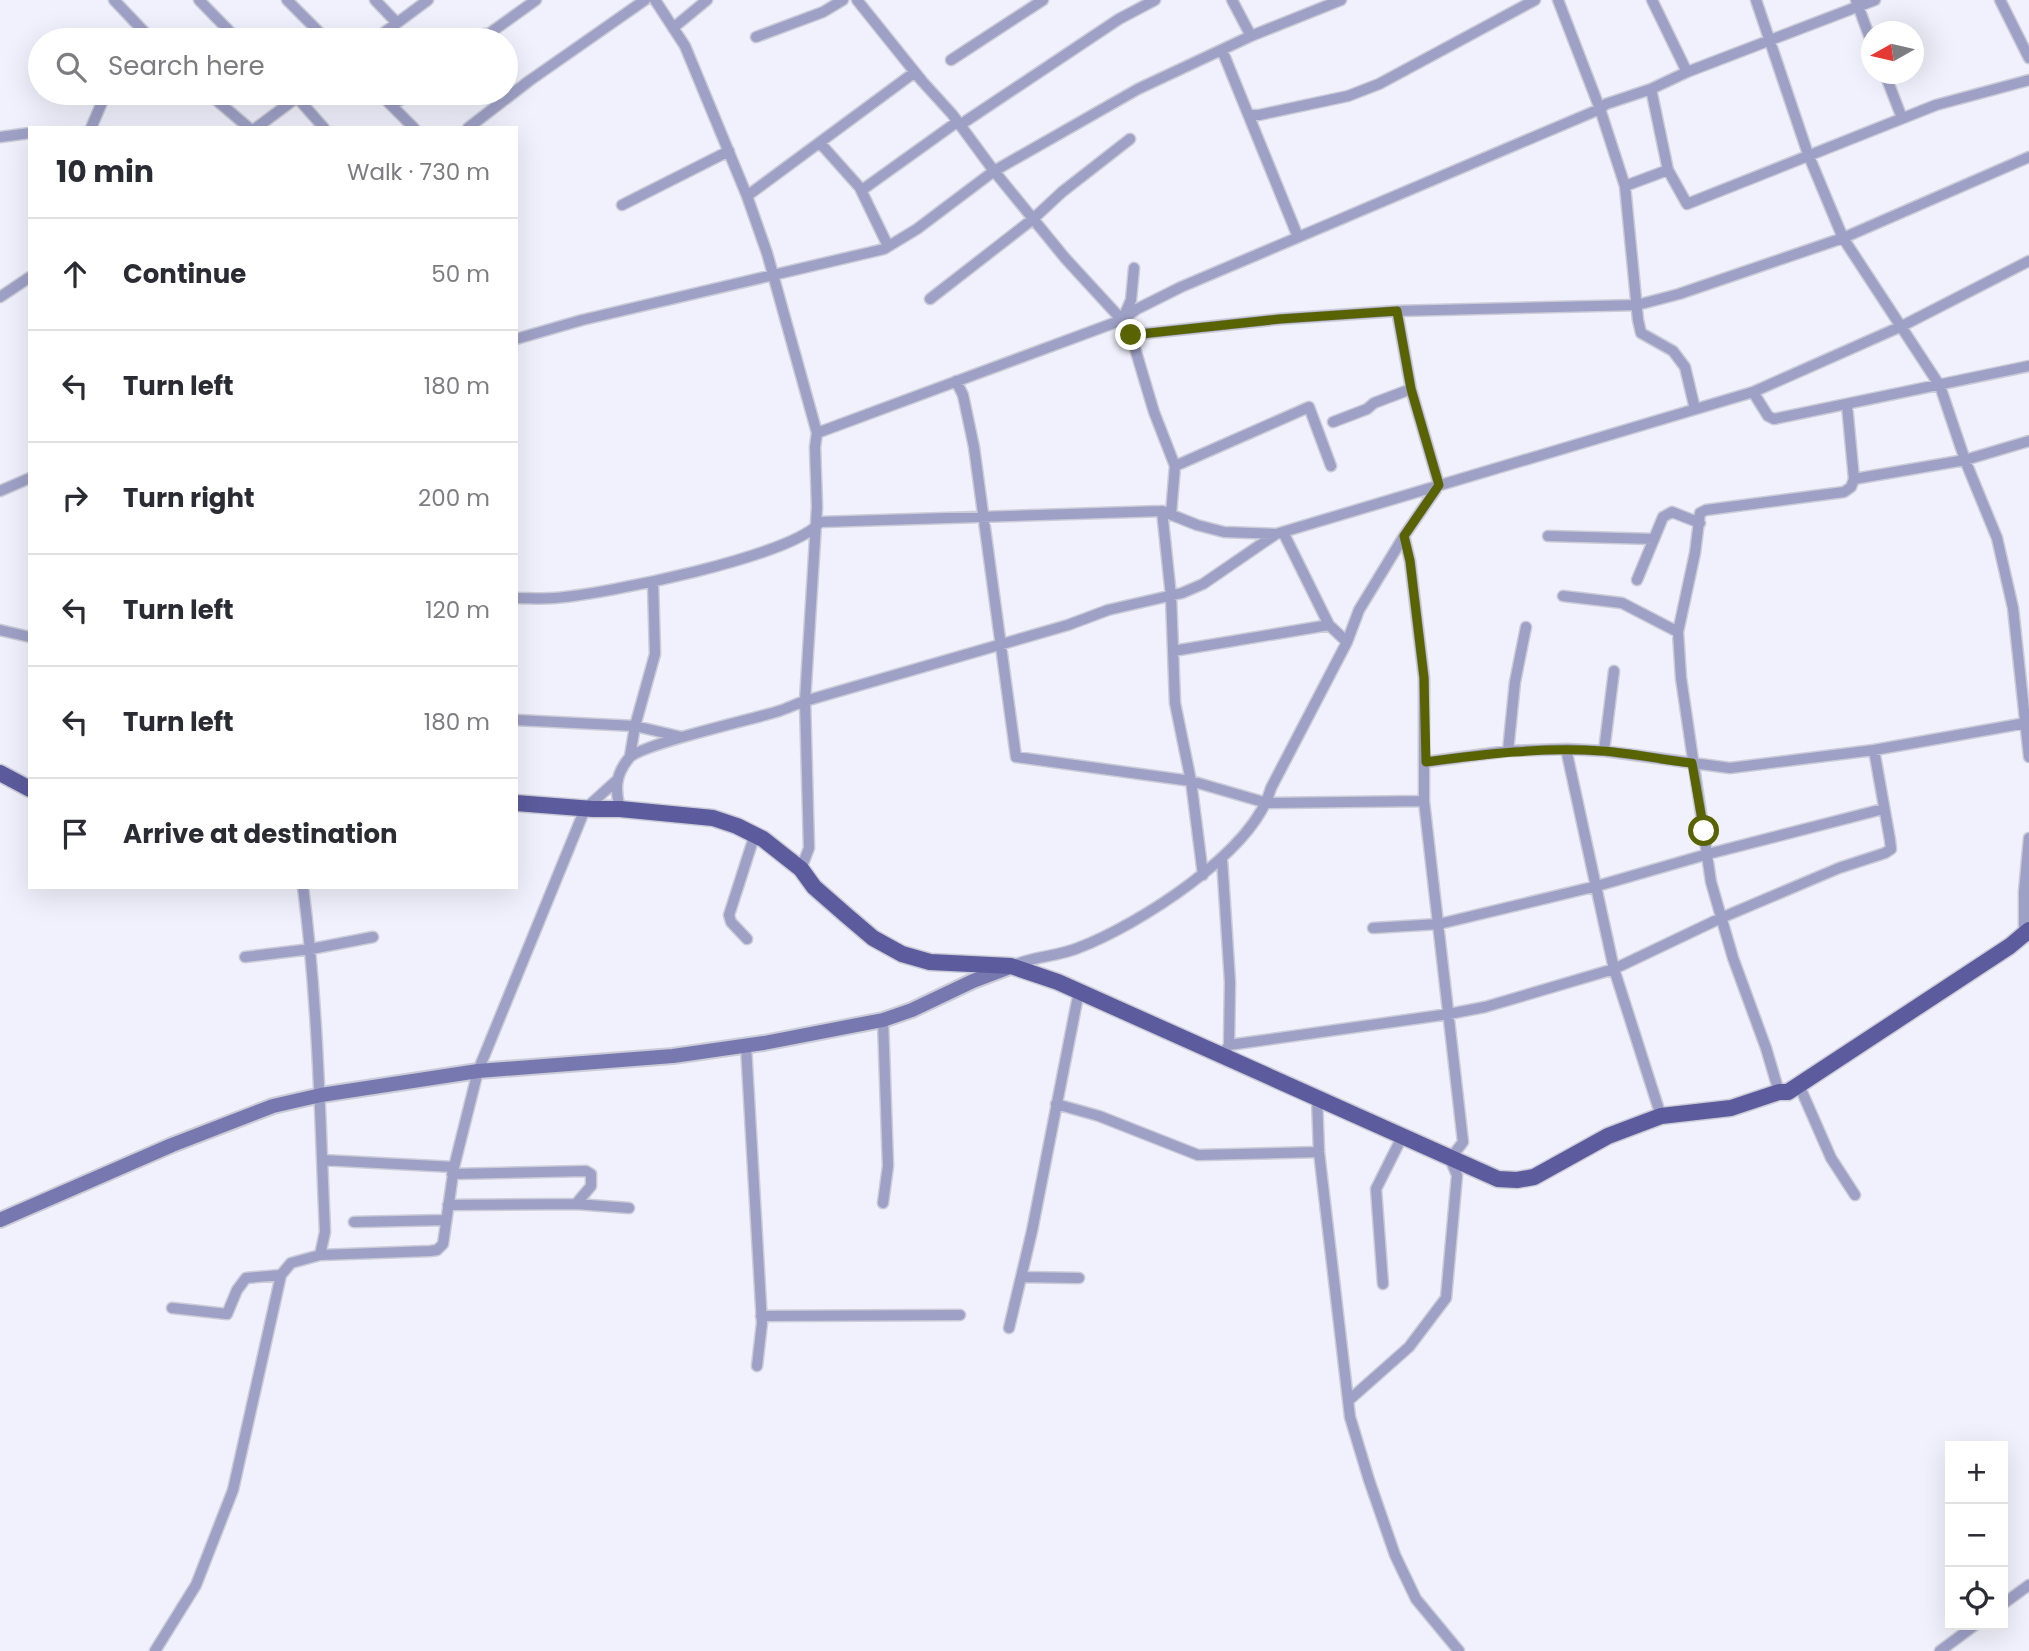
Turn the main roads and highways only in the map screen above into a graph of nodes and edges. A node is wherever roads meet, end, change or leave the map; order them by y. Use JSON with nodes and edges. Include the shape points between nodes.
{"nodes":[{"id":1,"x":0,"y":773,"type":"edge"},
{"id":2,"x":28,"y":788,"type":"edge"},
{"id":3,"x":518,"y":803,"type":"edge"},
{"id":4,"x":2029,"y":930,"type":"edge"}],
"edges":[{"from":1,"to":2,"type":"main road"},
{"from":3,"to":4,"type":"main road","via":[[713,818],[755,834],[801,869],[814,887],[873,938],[902,954],[930,962],[1011,966],[1079,991],[1226,1051],[1317,1098],[1498,1179],[1534,1177],[1608,1136],[1661,1116],[1731,1108],[1788,1092]]}]}
